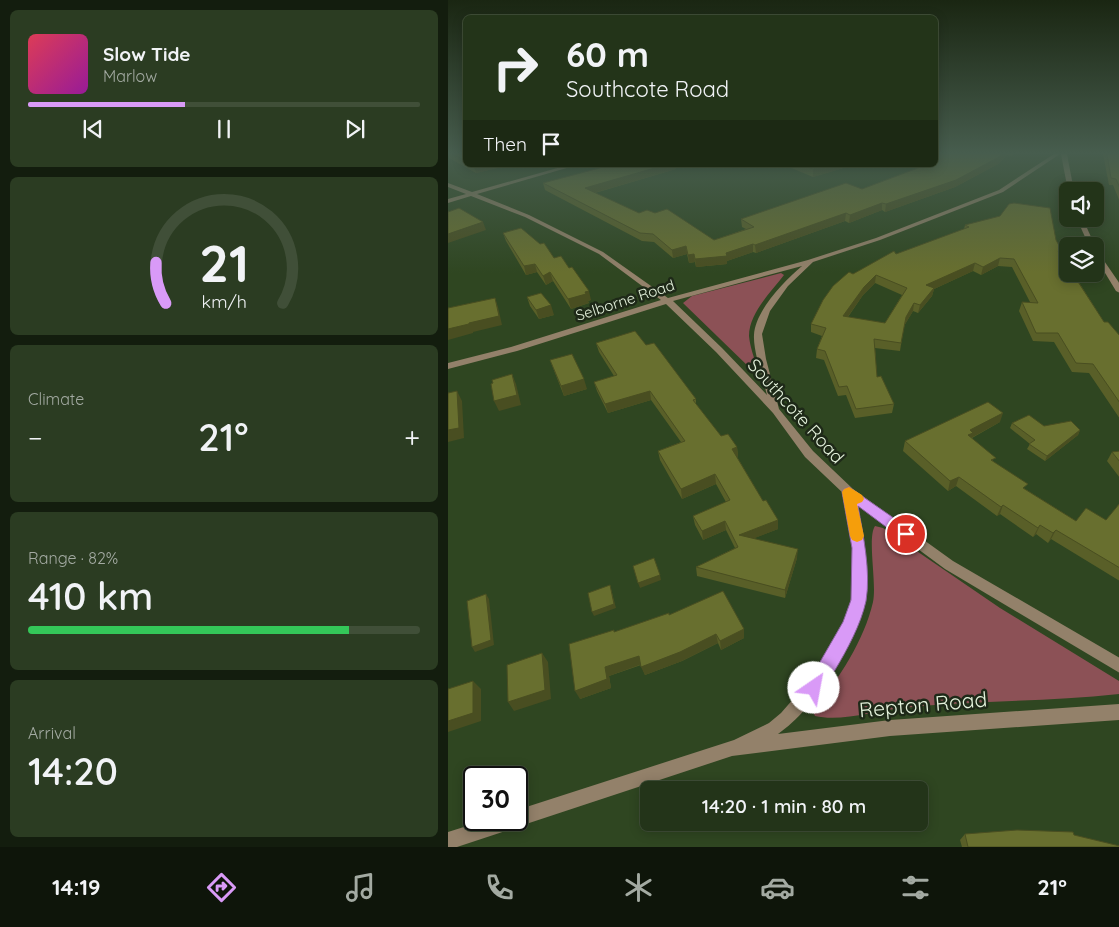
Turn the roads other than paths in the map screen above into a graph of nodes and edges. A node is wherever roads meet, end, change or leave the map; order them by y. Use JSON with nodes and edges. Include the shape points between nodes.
{"nodes":[{"id":1,"x":472,"y":194,"type":"joint"},
{"id":2,"x":995,"y":194,"type":"edge"},
{"id":3,"x":448,"y":201,"type":"edge"},
{"id":4,"x":811,"y":261,"type":"junction"},
{"id":5,"x":1104,"y":266,"type":"edge"},
{"id":6,"x":1120,"y":291,"type":"edge"},
{"id":7,"x":669,"y":302,"type":"junction"},
{"id":8,"x":448,"y":366,"type":"edge"},
{"id":9,"x":776,"y":411,"type":"junction"},
{"id":10,"x":849,"y":492,"type":"junction"},
{"id":11,"x":1120,"y":666,"type":"edge"},
{"id":12,"x":1120,"y":712,"type":"edge"},
{"id":13,"x":732,"y":748,"type":"junction"},
{"id":14,"x":528,"y":815,"type":"edge"},
{"id":15,"x":479,"y":831,"type":"edge"},
{"id":16,"x":448,"y":841,"type":"edge"}],
"edges":[{"from":1,"to":3,"type":"street"},
{"from":1,"to":7,"type":"street","name":"Southcote Road","via":[[527,216],[601,253]]},
{"from":2,"to":4,"type":"street","name":"Selborne Road"},
{"from":4,"to":7,"type":"street","name":"Selborne Road","via":[[698,291]]},
{"from":4,"to":9,"type":"street","name":"Selborne Road","via":[[785,284],[766,311],[758,334]]},
{"from":5,"to":6,"type":"street"},
{"from":7,"to":8,"type":"street","name":"Selborne Road","via":[[514,350]]},
{"from":7,"to":9,"type":"street","name":"Southcote Road"},
{"from":9,"to":10,"type":"street","name":"Southcote Road","via":[[809,454]]},
{"from":10,"to":11,"type":"street","name":"Southcote Road","via":[[949,565]]},
{"from":10,"to":13,"type":"street","name":"Repton Road","via":[[859,548],[860,575],[858,600],[850,624],[814,688],[793,712],[775,727]]},
{"from":12,"to":13,"type":"street","name":"Repton Road","via":[[890,728]]},
{"from":13,"to":14,"type":"street","name":"Repton Road"},
{"from":15,"to":16,"type":"street"}]}
